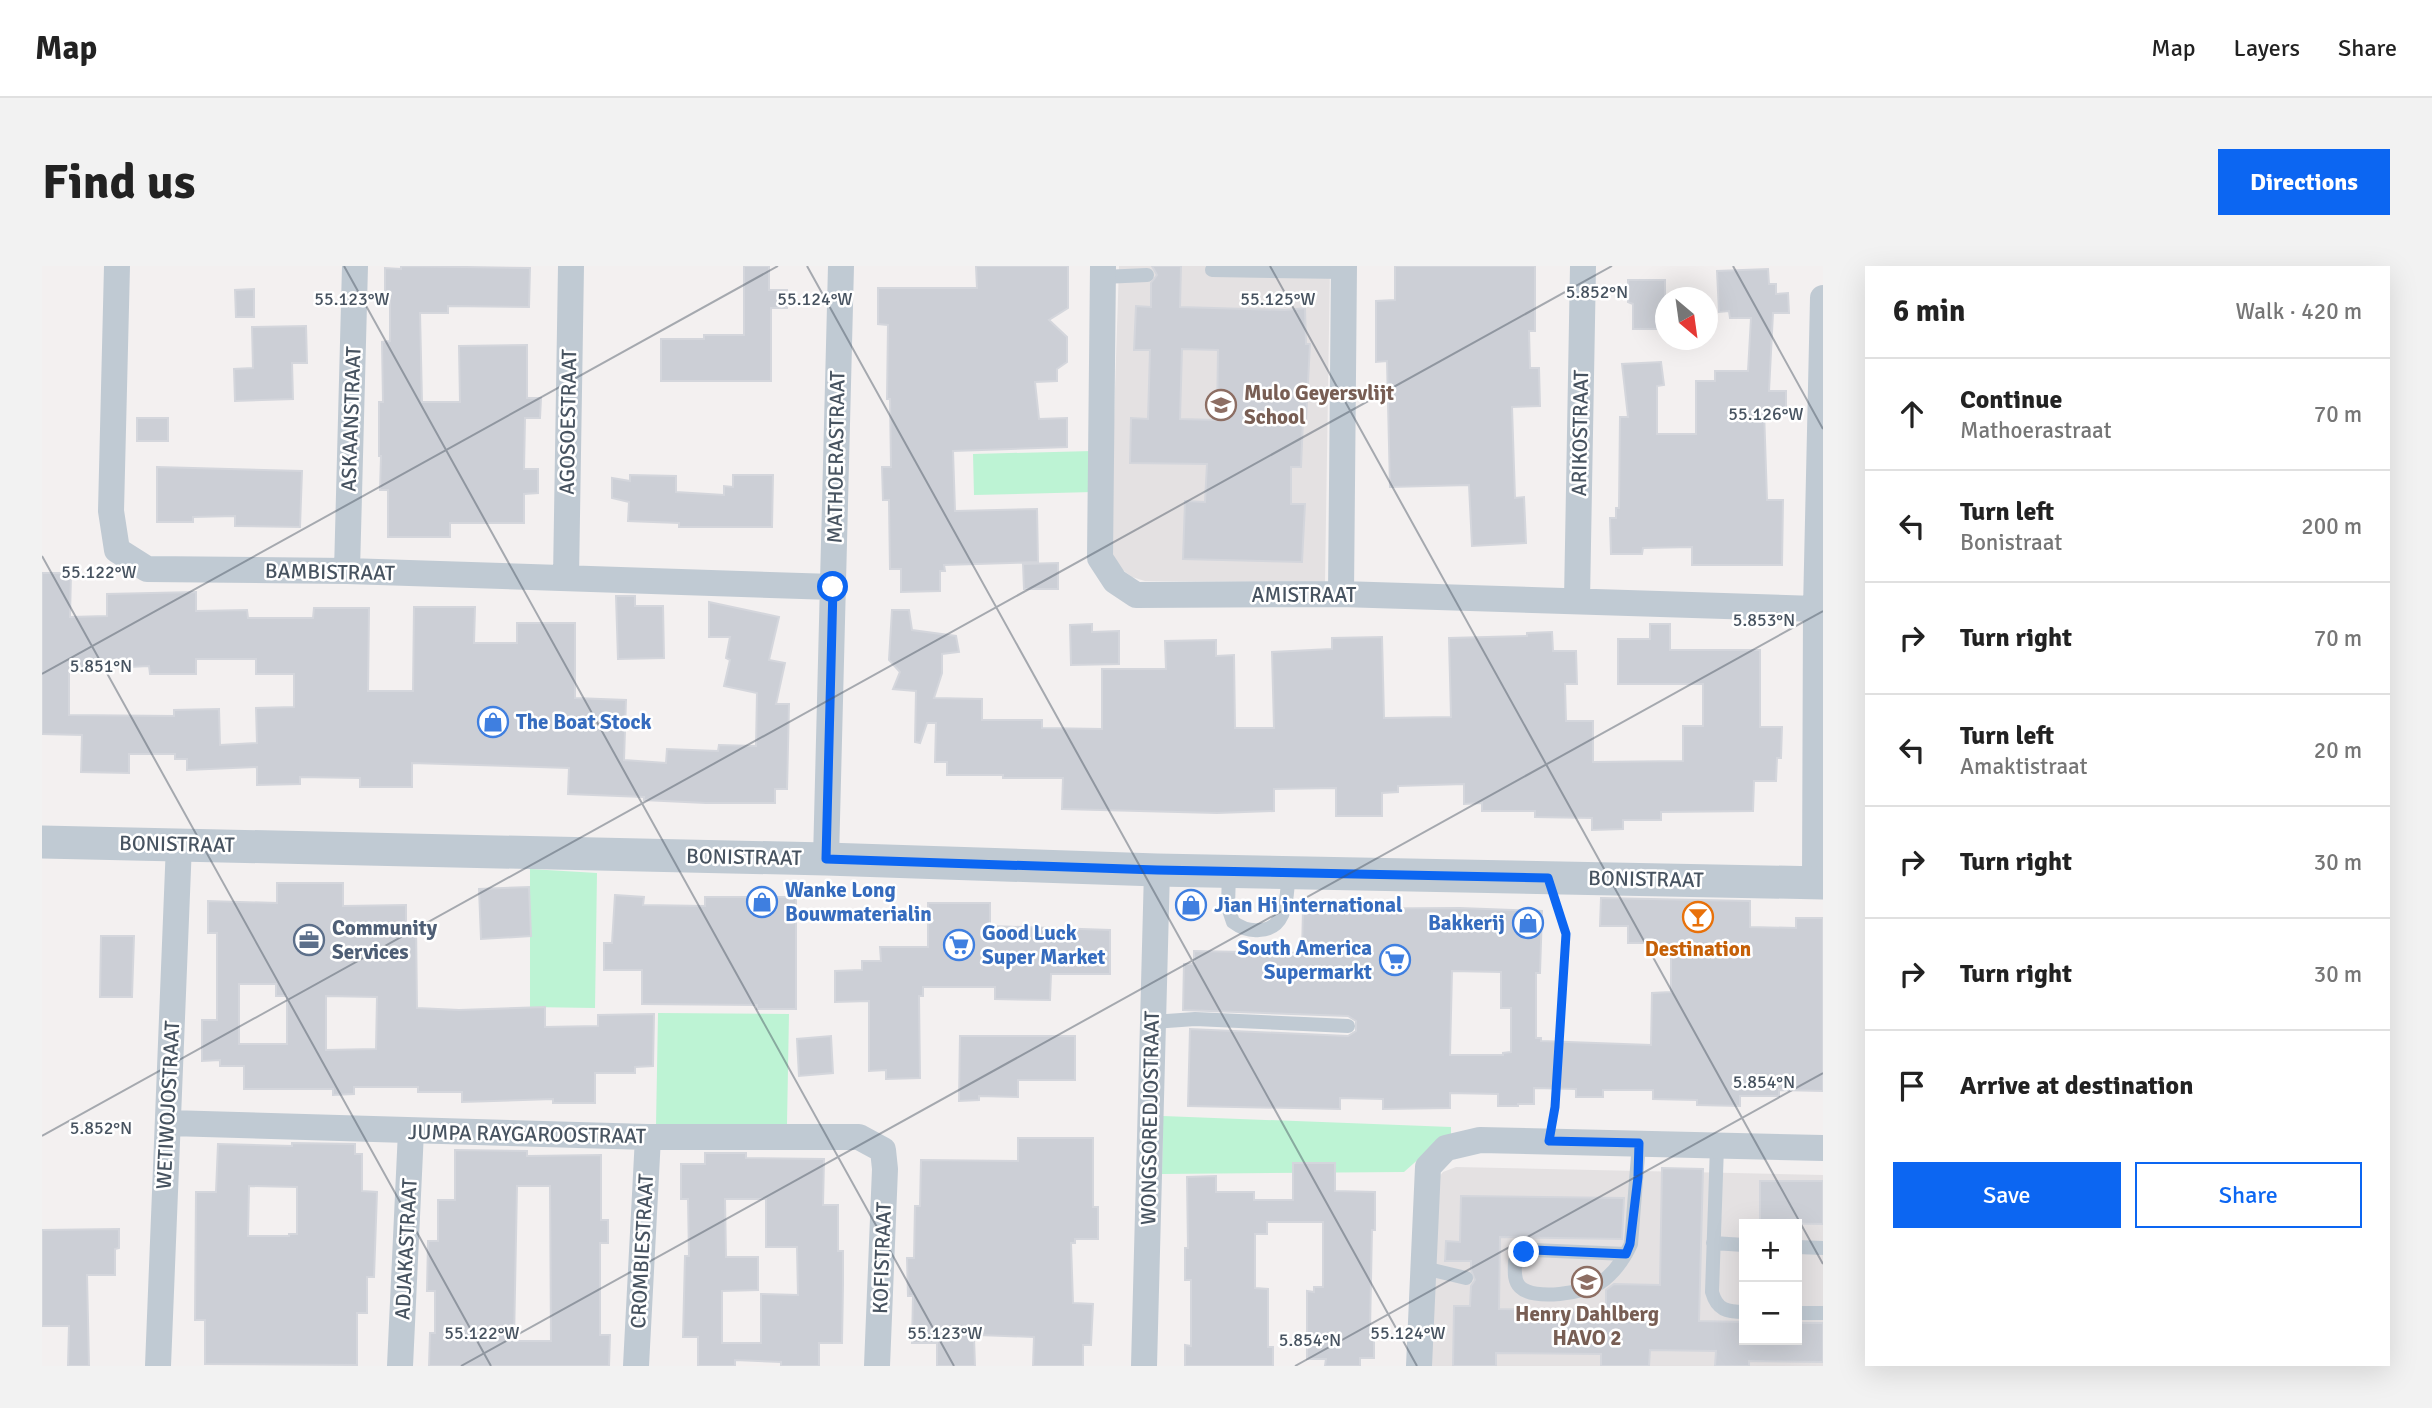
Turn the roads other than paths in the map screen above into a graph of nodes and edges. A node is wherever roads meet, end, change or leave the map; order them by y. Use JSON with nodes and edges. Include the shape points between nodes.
{"nodes":[{"id":1,"x":117,"y":266,"type":"edge"},
{"id":2,"x":355,"y":266,"type":"edge"},
{"id":3,"x":571,"y":266,"type":"edge"},
{"id":4,"x":841,"y":266,"type":"edge"},
{"id":5,"x":1583,"y":266,"type":"edge"},
{"id":6,"x":1344,"y":269,"type":"edge"},
{"id":7,"x":1212,"y":270,"type":"dead end"},
{"id":8,"x":1103,"y":272,"type":"edge"},
{"id":9,"x":1147,"y":275,"type":"dead end"},
{"id":10,"x":1823,"y":298,"type":"edge"},
{"id":11,"x":346,"y":571,"type":"junction"},
{"id":12,"x":566,"y":578,"type":"junction"},
{"id":13,"x":833,"y":587,"type":"junction"},
{"id":14,"x":1340,"y":594,"type":"junction"},
{"id":15,"x":1577,"y":600,"type":"junction"},
{"id":16,"x":1816,"y":609,"type":"junction"},
{"id":17,"x":42,"y":842,"type":"edge"},
{"id":18,"x":179,"y":844,"type":"junction"},
{"id":19,"x":826,"y":859,"type":"junction"},
{"id":20,"x":1157,"y":870,"type":"junction"},
{"id":21,"x":1229,"y":872,"type":"junction"},
{"id":22,"x":1289,"y":873,"type":"junction"},
{"id":23,"x":1819,"y":883,"type":"edge"},
{"id":24,"x":1153,"y":1022,"type":"junction"},
{"id":25,"x":1348,"y":1026,"type":"dead end"},
{"id":26,"x":169,"y":1123,"type":"junction"},
{"id":27,"x":411,"y":1131,"type":"junction"},
{"id":28,"x":648,"y":1137,"type":"junction"},
{"id":29,"x":1639,"y":1143,"type":"junction"},
{"id":30,"x":1717,"y":1146,"type":"junction"},
{"id":31,"x":1823,"y":1149,"type":"edge"},
{"id":32,"x":883,"y":1150,"type":"joint"},
{"id":33,"x":1713,"y":1243,"type":"junction"},
{"id":34,"x":1739,"y":1245,"type":"edge"},
{"id":35,"x":1802,"y":1247,"type":"edge"},
{"id":36,"x":1823,"y":1248,"type":"edge"},
{"id":37,"x":1626,"y":1254,"type":"junction"},
{"id":38,"x":1423,"y":1268,"type":"junction"},
{"id":39,"x":1466,"y":1278,"type":"dead end"},
{"id":40,"x":1739,"y":1312,"type":"edge"},
{"id":41,"x":1802,"y":1312,"type":"edge"},
{"id":42,"x":1823,"y":1313,"type":"edge"},
{"id":43,"x":158,"y":1366,"type":"edge"},
{"id":44,"x":400,"y":1366,"type":"edge"},
{"id":45,"x":636,"y":1366,"type":"edge"},
{"id":46,"x":877,"y":1366,"type":"edge"},
{"id":47,"x":1144,"y":1366,"type":"edge"},
{"id":48,"x":1419,"y":1366,"type":"edge"}],
"edges":[{"from":1,"to":11,"type":"street","name":"BAMBISTRAAT","via":[[111,511],[117,550],[147,569]]},
{"from":2,"to":11,"type":"street","name":"ASKAANSTRAAT"},
{"from":3,"to":12,"type":"street","name":"AGOSOESTRAAT"},
{"from":4,"to":13,"type":"street","name":"MATHOERASTRAAT"},
{"from":5,"to":15,"type":"street","name":"ARIKOSTRAAT"},
{"from":6,"to":7,"type":"lane"},
{"from":6,"to":14,"type":"street"},
{"from":8,"to":9,"type":"lane"},
{"from":8,"to":14,"type":"street","name":"AMISTRAAT","via":[[1100,558],[1115,580],[1136,595]]},
{"from":10,"to":16,"type":"street"},
{"from":11,"to":12,"type":"street","name":"BAMBISTRAAT"},
{"from":12,"to":13,"type":"street","name":"BAMBISTRAAT"},
{"from":13,"to":19,"type":"street","name":"MATHOERASTRAAT"},
{"from":14,"to":15,"type":"street","name":"AMISTRAAT"},
{"from":15,"to":16,"type":"street","name":"AMISTRAAT"},
{"from":16,"to":23,"type":"street"},
{"from":17,"to":18,"type":"street","name":"BONISTRAAT"},
{"from":18,"to":19,"type":"street","name":"BONISTRAAT"},
{"from":18,"to":26,"type":"street","name":"WETIWOJOSTRAAT"},
{"from":19,"to":20,"type":"street","name":"BONISTRAAT"},
{"from":20,"to":21,"type":"street","name":"BONISTRAAT"},
{"from":20,"to":24,"type":"street","name":"WONGSOREDJOSTRAAT"},
{"from":21,"to":22,"type":"street","name":"BONISTRAAT"},
{"from":21,"to":22,"type":"lane","via":[[1228,907],[1233,922],[1248,930],[1269,929],[1282,918]]},
{"from":22,"to":23,"type":"street","name":"BONISTRAAT"},
{"from":24,"to":25,"type":"lane","via":[[1195,1019]]},
{"from":24,"to":47,"type":"street","name":"WONGSOREDJOSTRAAT"},
{"from":26,"to":27,"type":"street","name":"JUMPA RAYGAROOSTRAAT"},
{"from":26,"to":43,"type":"street","name":"WETIWOJOSTRAAT"},
{"from":27,"to":28,"type":"street","name":"JUMPA RAYGAROOSTRAAT"},
{"from":27,"to":44,"type":"street","name":"ADJAKASTRAAT"},
{"from":28,"to":32,"type":"street","name":"JUMPA RAYGAROOSTRAAT","via":[[859,1136]]},
{"from":28,"to":45,"type":"street","name":"CROMBIESTRAAT"},
{"from":29,"to":30,"type":"street"},
{"from":29,"to":37,"type":"lane"},
{"from":29,"to":38,"type":"street","via":[[1480,1140],[1446,1148],[1428,1167]]},
{"from":30,"to":31,"type":"street"},
{"from":30,"to":33,"type":"lane"},
{"from":32,"to":46,"type":"street","name":"KOFISTRAAT"},
{"from":33,"to":34,"type":"lane"},
{"from":33,"to":40,"type":"lane","via":[[1714,1302]]},
{"from":35,"to":36,"type":"lane"},
{"from":37,"to":37,"type":"lane","via":[[1605,1278],[1581,1292],[1528,1292],[1515,1275],[1515,1261],[1533,1250]]},
{"from":38,"to":39,"type":"lane"},
{"from":38,"to":48,"type":"street"},
{"from":41,"to":42,"type":"lane"}]}
